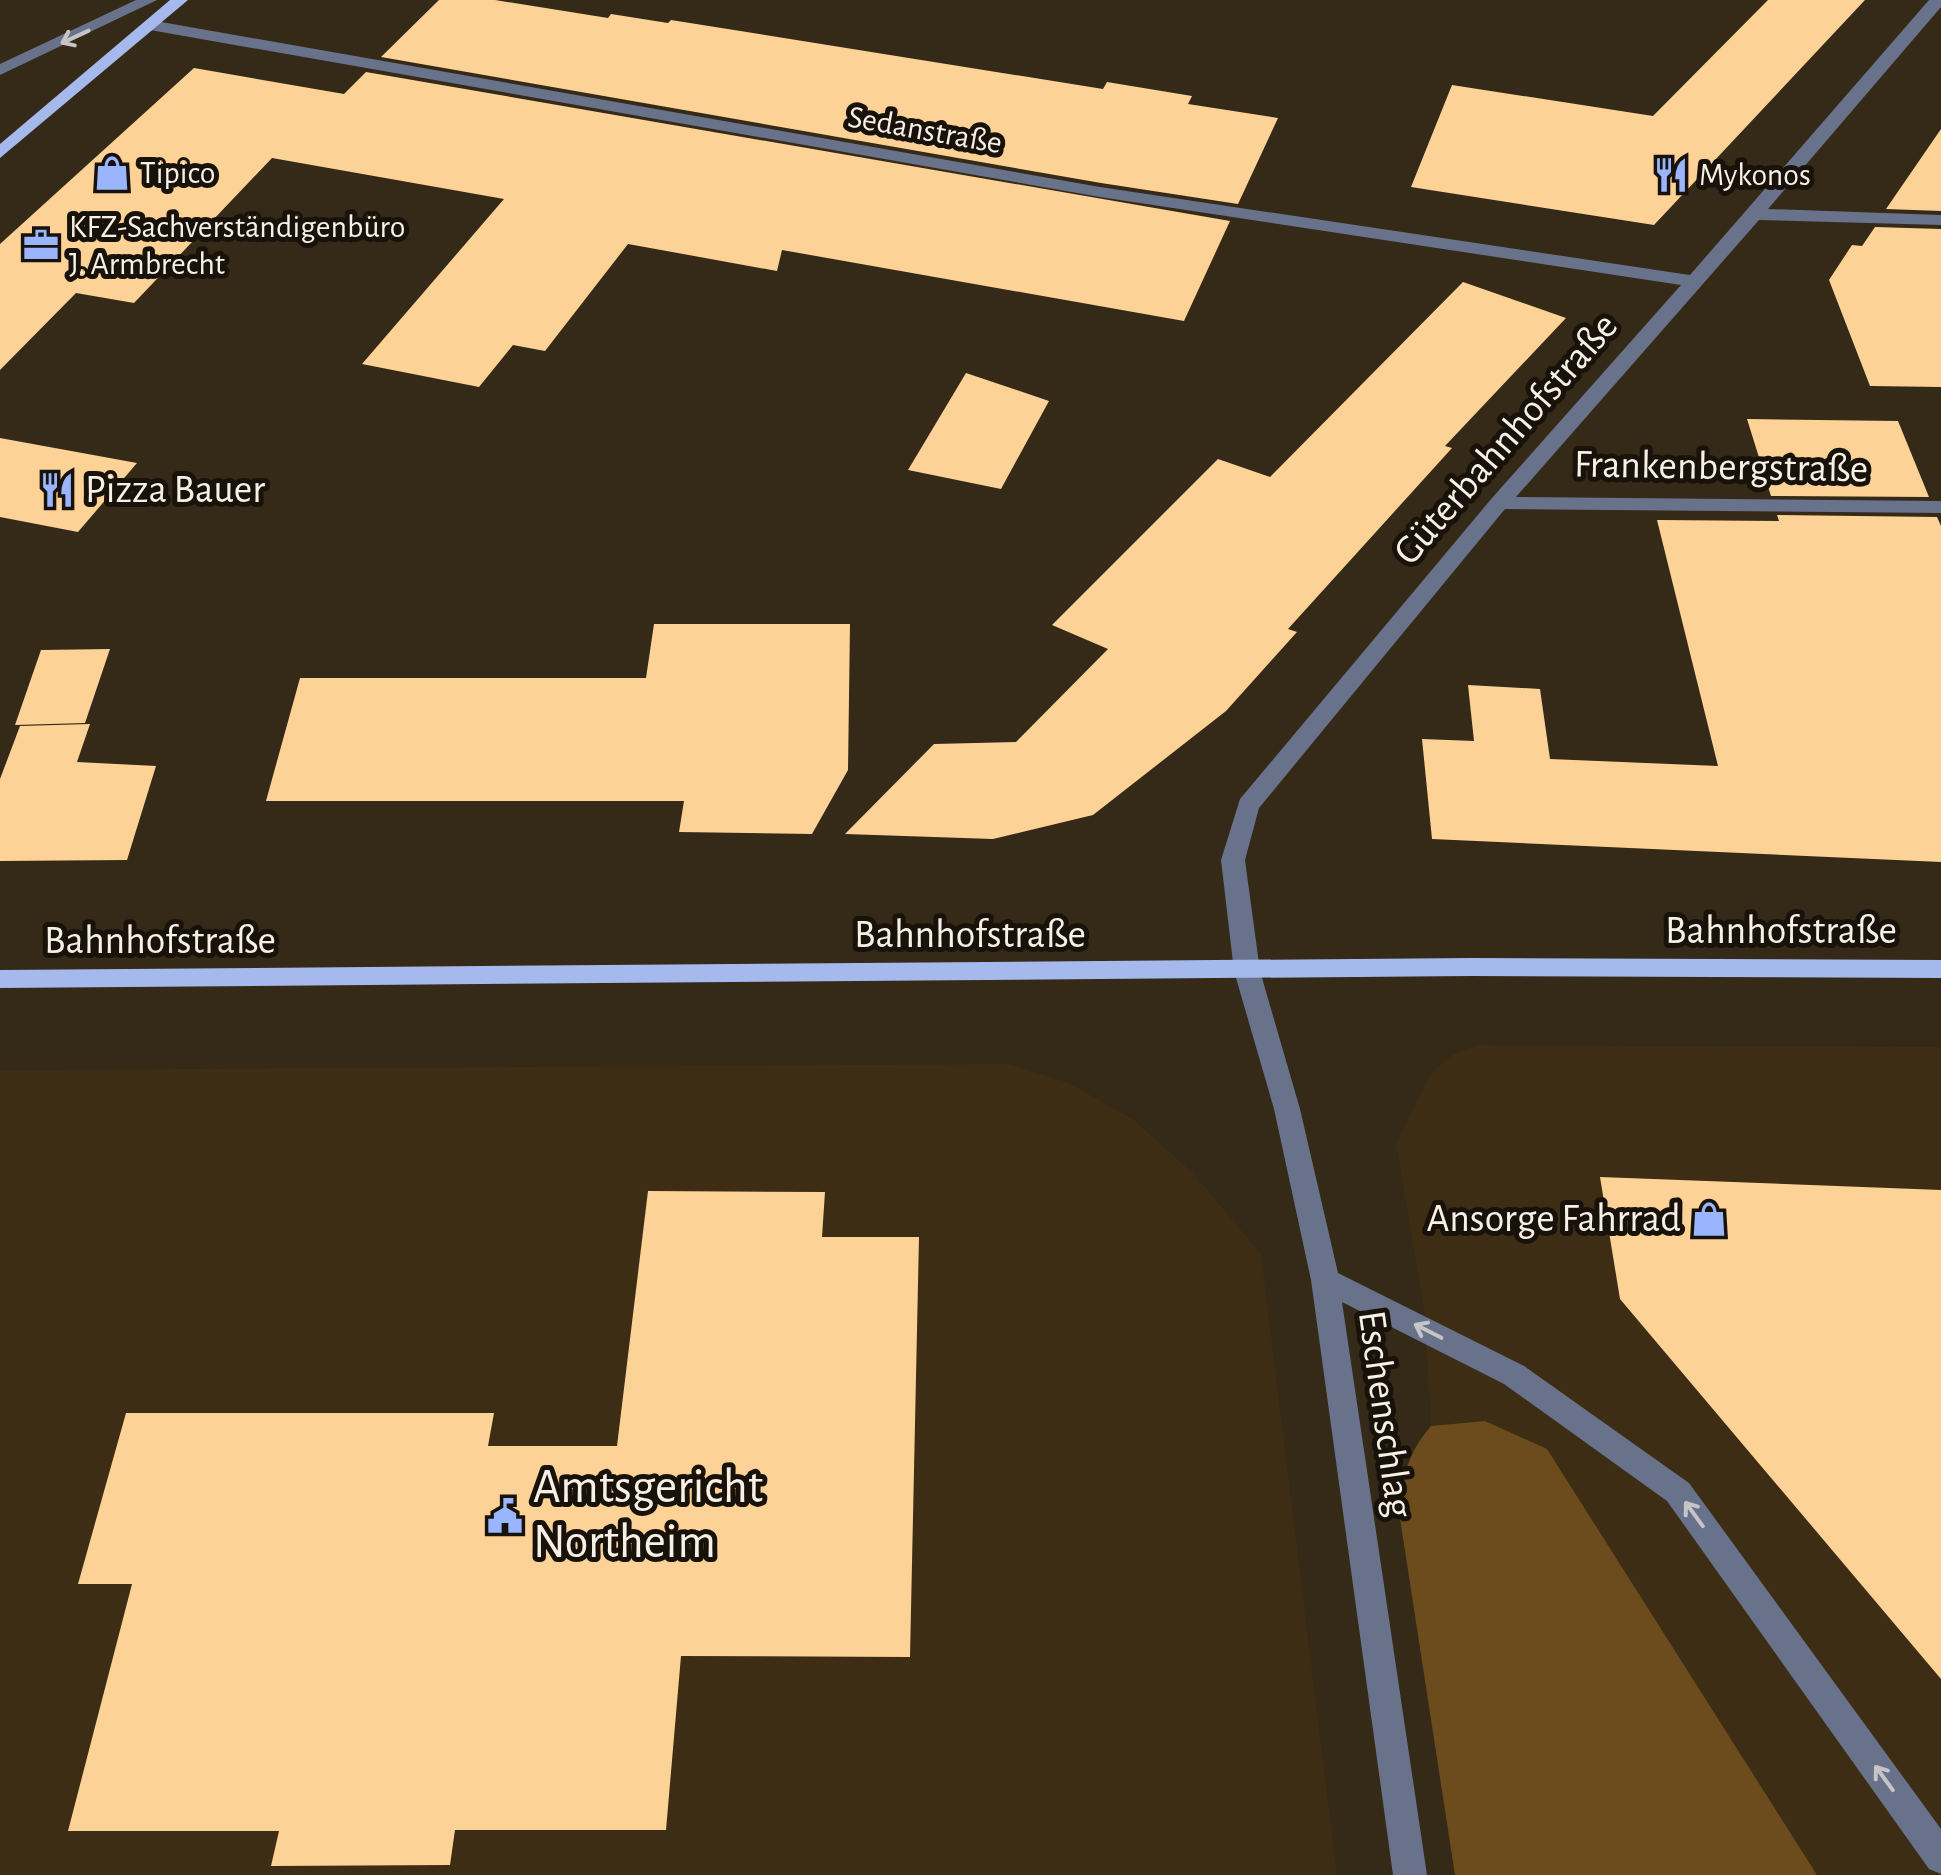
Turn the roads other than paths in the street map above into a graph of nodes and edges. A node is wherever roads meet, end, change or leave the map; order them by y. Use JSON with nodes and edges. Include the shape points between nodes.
{"nodes":[{"id":1,"x":149,"y":0,"type":"edge"},
{"id":2,"x":180,"y":0,"type":"edge"},
{"id":3,"x":1938,"y":0,"type":"edge"},
{"id":4,"x":150,"y":25,"type":"junction"},
{"id":5,"x":0,"y":70,"type":"edge"},
{"id":6,"x":0,"y":153,"type":"edge"},
{"id":7,"x":1754,"y":214,"type":"junction"},
{"id":8,"x":1941,"y":220,"type":"edge"},
{"id":9,"x":1692,"y":281,"type":"junction"},
{"id":10,"x":1499,"y":502,"type":"junction"},
{"id":11,"x":1941,"y":507,"type":"edge"},
{"id":12,"x":1941,"y":969,"type":"edge"},
{"id":13,"x":1246,"y":971,"type":"junction"},
{"id":14,"x":0,"y":979,"type":"edge"},
{"id":15,"x":1325,"y":1280,"type":"junction"},
{"id":16,"x":1941,"y":1857,"type":"edge"},
{"id":17,"x":1410,"y":1875,"type":"edge"}],
"edges":[{"from":1,"to":5,"type":"street","one_way":true},
{"from":2,"to":4,"type":"main road"},
{"from":3,"to":7,"type":"street","name":"Güterbahnhofstraße"},
{"from":4,"to":6,"type":"main road"},
{"from":4,"to":9,"type":"street","name":"Sedanstraße","via":[[1100,192]]},
{"from":7,"to":8,"type":"street"},
{"from":7,"to":9,"type":"street","name":"Güterbahnhofstraße"},
{"from":9,"to":10,"type":"street","name":"Güterbahnhofstraße"},
{"from":10,"to":11,"type":"street","name":"Frankenbergstraße"},
{"from":10,"to":13,"type":"street","name":"Güterbahnhofstraße","via":[[1248,806],[1232,860]]},
{"from":12,"to":13,"type":"main road","name":"Bahnhofstraße"},
{"from":13,"to":14,"type":"main road","name":"Bahnhofstraße"},
{"from":13,"to":15,"type":"street","name":"Eschenschlag","via":[[1287,1109]]},
{"from":16,"to":15,"type":"street","one_way":true,"via":[[1678,1492],[1514,1375]]},
{"from":15,"to":17,"type":"street","name":"Eschenschlag"}]}
